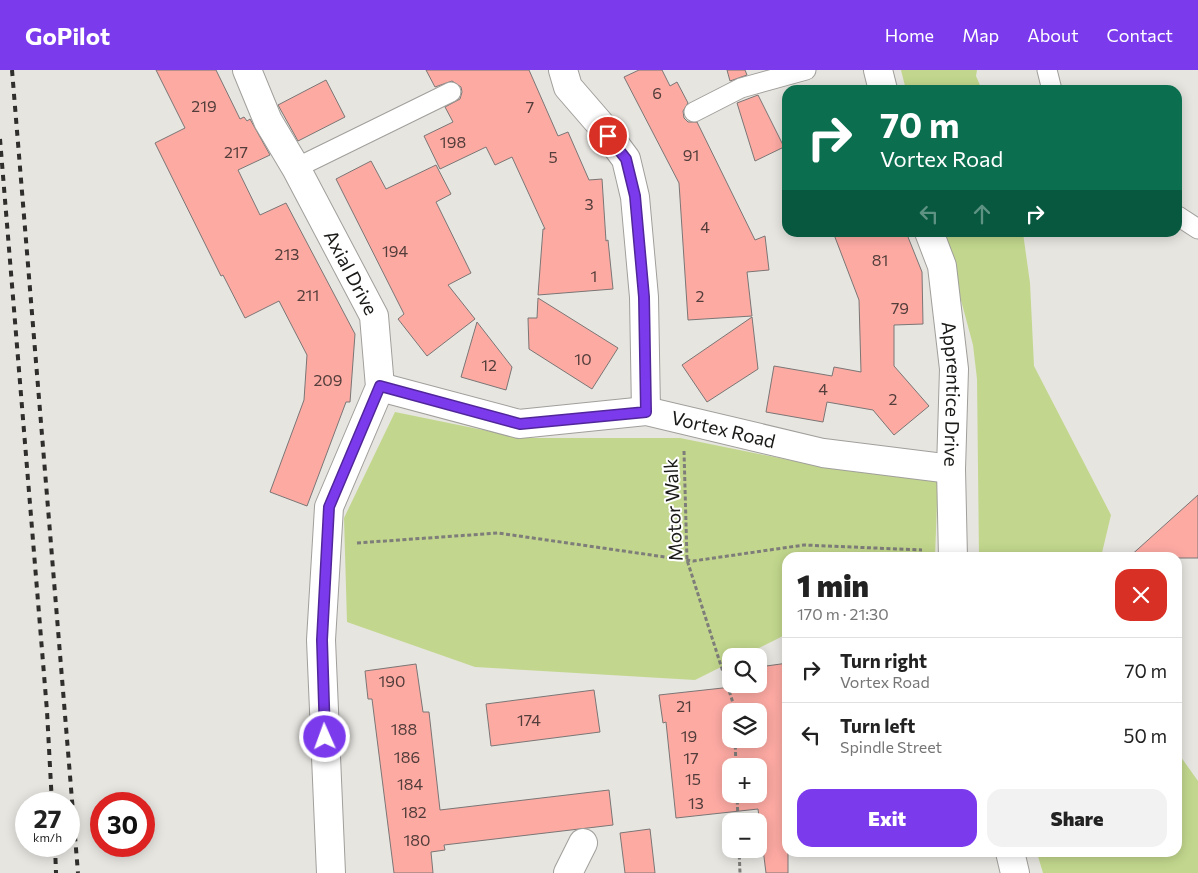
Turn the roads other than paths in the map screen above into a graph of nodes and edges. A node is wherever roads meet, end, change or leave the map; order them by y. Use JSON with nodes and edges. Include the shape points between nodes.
{"nodes":[{"id":1,"x":247,"y":70,"type":"edge"},
{"id":2,"x":563,"y":70,"type":"edge"},
{"id":3,"x":806,"y":70,"type":"edge"},
{"id":4,"x":878,"y":70,"type":"edge"},
{"id":5,"x":1047,"y":70,"type":"edge"},
{"id":6,"x":882,"y":85,"type":"edge"},
{"id":7,"x":1051,"y":85,"type":"edge"},
{"id":8,"x":451,"y":92,"type":"dead end"},
{"id":9,"x":694,"y":112,"type":"dead end"},
{"id":10,"x":296,"y":168,"type":"junction"},
{"id":11,"x":1182,"y":219,"type":"edge"},
{"id":12,"x":1198,"y":229,"type":"edge"},
{"id":13,"x":931,"y":237,"type":"edge"},
{"id":14,"x":380,"y":386,"type":"junction"},
{"id":15,"x":646,"y":412,"type":"junction"},
{"id":16,"x":951,"y":468,"type":"junction"},
{"id":17,"x":953,"y":552,"type":"edge"},
{"id":18,"x":583,"y":843,"type":"dead end"},
{"id":19,"x":1011,"y":857,"type":"edge"},
{"id":20,"x":331,"y":873,"type":"edge"},
{"id":21,"x":568,"y":873,"type":"edge"},
{"id":22,"x":1015,"y":873,"type":"edge"}],
"edges":[{"from":1,"to":10,"type":"street","name":"Axial Drive","via":[[268,120]]},
{"from":2,"to":15,"type":"street","via":[[568,87],[626,159],[635,196],[644,297]]},
{"from":3,"to":9,"type":"lane","via":[[741,88]]},
{"from":4,"to":6,"type":"street"},
{"from":5,"to":7,"type":"lane"},
{"from":8,"to":10,"type":"lane"},
{"from":10,"to":14,"type":"street","name":"Axial Drive","via":[[374,316]]},
{"from":11,"to":12,"type":"lane"},
{"from":13,"to":16,"type":"street","name":"Apprentice Drive","via":[[942,266],[954,369]]},
{"from":14,"to":15,"type":"street","name":"Vortex Road","via":[[520,424]]},
{"from":14,"to":20,"type":"street","name":"Axial Drive","via":[[329,507],[322,640]]},
{"from":15,"to":16,"type":"street","name":"Vortex Road","via":[[823,453]]},
{"from":16,"to":17,"type":"street","name":"Apprentice Drive"},
{"from":18,"to":21,"type":"street"},
{"from":19,"to":22,"type":"street"}]}
